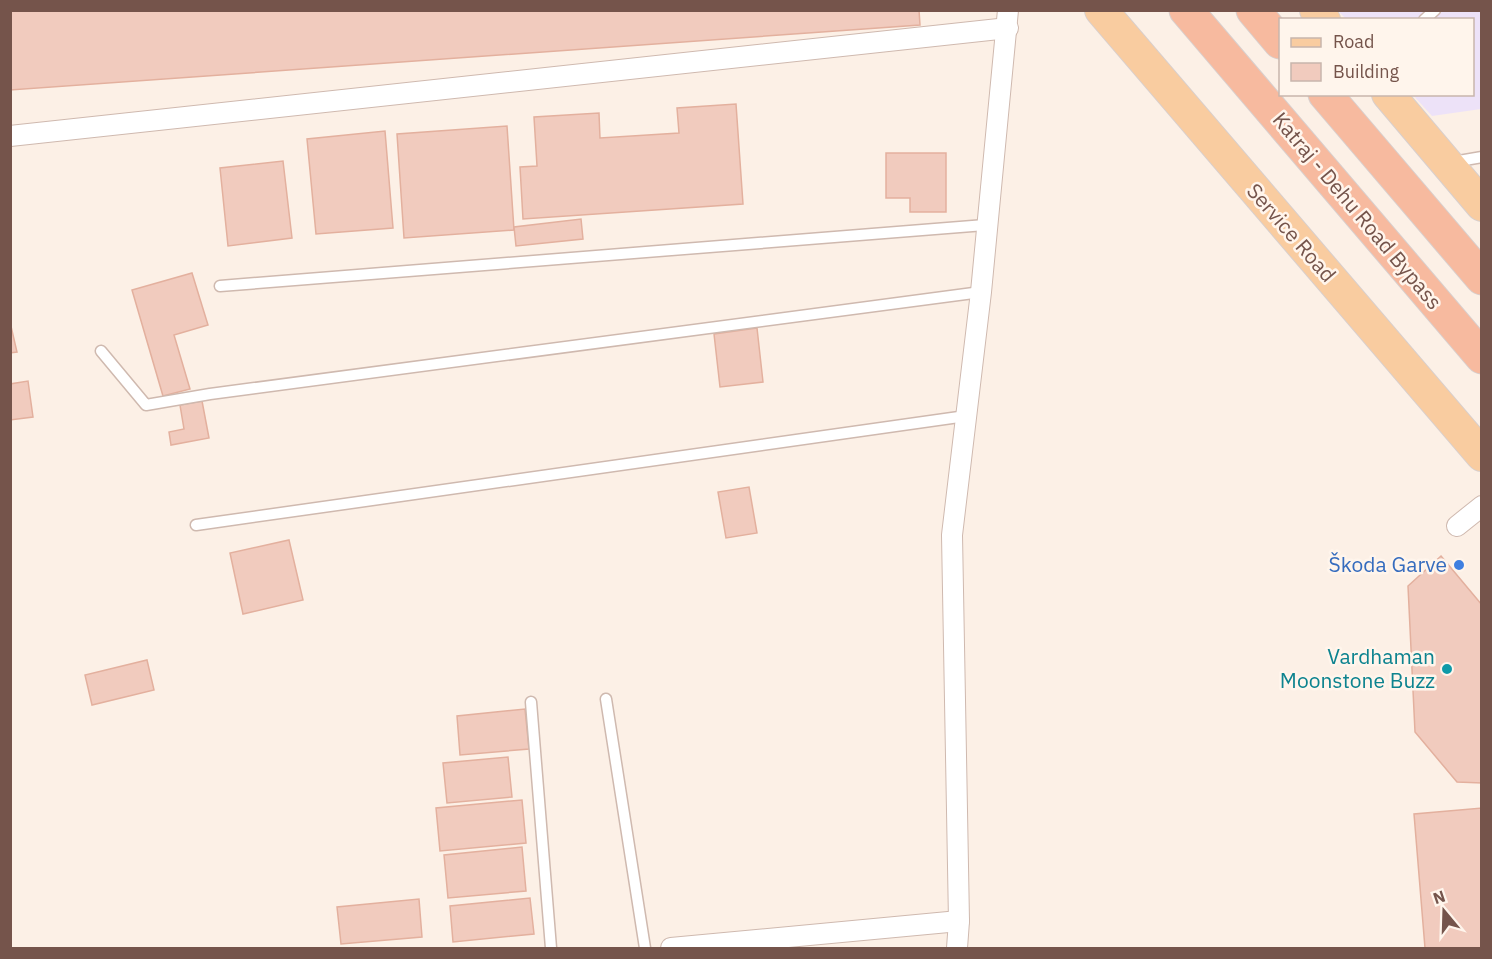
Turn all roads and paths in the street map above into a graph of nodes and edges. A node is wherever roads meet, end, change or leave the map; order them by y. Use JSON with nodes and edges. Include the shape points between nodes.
{"nodes":[{"id":1,"x":1101,"y":10,"type":"edge"},
{"id":2,"x":1186,"y":10,"type":"edge"},
{"id":3,"x":1253,"y":10,"type":"edge"},
{"id":4,"x":1008,"y":19,"type":"edge"},
{"id":5,"x":1279,"y":40,"type":"edge"},
{"id":6,"x":1327,"y":96,"type":"edge"},
{"id":7,"x":1390,"y":96,"type":"edge"},
{"id":8,"x":10,"y":136,"type":"edge"},
{"id":9,"x":1482,"y":157,"type":"edge"},
{"id":10,"x":1447,"y":164,"type":"junction"},
{"id":11,"x":1482,"y":205,"type":"edge"},
{"id":12,"x":985,"y":225,"type":"junction"},
{"id":13,"x":1482,"y":278,"type":"edge"},
{"id":14,"x":220,"y":286,"type":"dead end"},
{"id":15,"x":981,"y":292,"type":"junction"},
{"id":16,"x":101,"y":351,"type":"dead end"},
{"id":17,"x":1482,"y":357,"type":"edge"},
{"id":18,"x":966,"y":416,"type":"junction"},
{"id":19,"x":1482,"y":455,"type":"edge"},
{"id":20,"x":1482,"y":506,"type":"edge"},
{"id":21,"x":196,"y":525,"type":"dead end"},
{"id":22,"x":1457,"y":526,"type":"dead end"},
{"id":23,"x":606,"y":699,"type":"dead end"},
{"id":24,"x":531,"y":702,"type":"dead end"},
{"id":25,"x":959,"y":921,"type":"junction"},
{"id":26,"x":551,"y":948,"type":"edge"},
{"id":27,"x":645,"y":948,"type":"edge"},
{"id":28,"x":671,"y":948,"type":"edge"},
{"id":29,"x":957,"y":948,"type":"edge"}],
"edges":[{"from":1,"to":19,"type":"main road","name":"Service Road"},
{"from":2,"to":17,"type":"highway","name":"Katraj - Dehu Road Bypass"},
{"from":3,"to":5,"type":"highway"},
{"from":4,"to":8,"type":"street"},
{"from":4,"to":12,"type":"street"},
{"from":6,"to":13,"type":"highway"},
{"from":7,"to":10,"type":"main road"},
{"from":9,"to":10,"type":"lane"},
{"from":10,"to":11,"type":"main road"},
{"from":12,"to":14,"type":"lane"},
{"from":12,"to":15,"type":"street"},
{"from":15,"to":16,"type":"lane","via":[[146,405]]},
{"from":15,"to":18,"type":"street"},
{"from":18,"to":21,"type":"lane"},
{"from":18,"to":25,"type":"street","via":[[952,535]]},
{"from":20,"to":22,"type":"street"},
{"from":23,"to":27,"type":"lane"},
{"from":24,"to":26,"type":"lane"},
{"from":25,"to":28,"type":"street"},
{"from":25,"to":29,"type":"street"}]}
